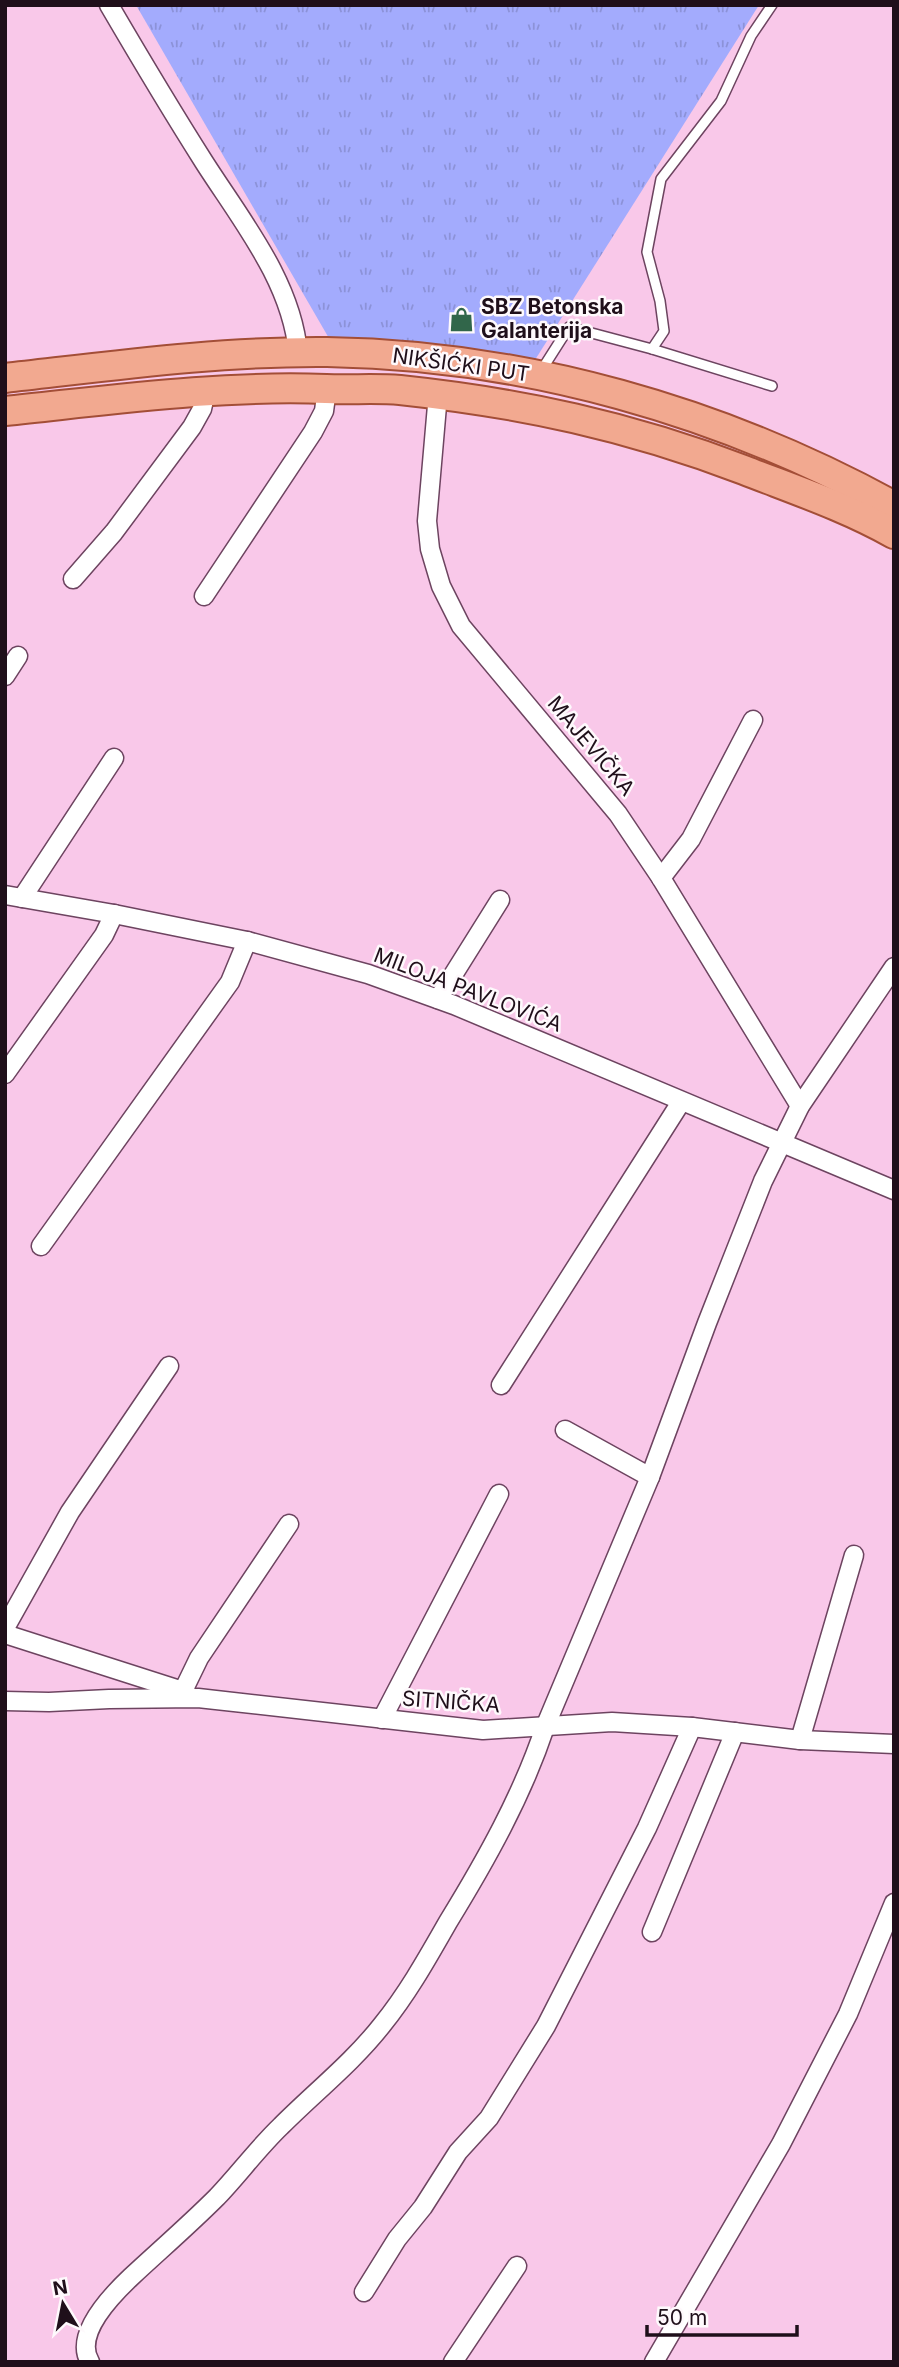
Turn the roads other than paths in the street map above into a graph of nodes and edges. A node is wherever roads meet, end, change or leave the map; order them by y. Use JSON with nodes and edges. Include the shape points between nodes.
{"nodes":[{"id":1,"x":109,"y":5,"type":"edge"},
{"id":2,"x":772,"y":5,"type":"edge"},
{"id":3,"x":652,"y":349,"type":"junction"},
{"id":4,"x":298,"y":353,"type":"junction"},
{"id":5,"x":538,"y":375,"type":"junction"},
{"id":6,"x":5,"y":378,"type":"edge"},
{"id":7,"x":772,"y":386,"type":"dead end"},
{"id":8,"x":327,"y":389,"type":"junction"},
{"id":9,"x":206,"y":391,"type":"junction"},
{"id":10,"x":438,"y":394,"type":"junction"},
{"id":11,"x":5,"y":411,"type":"edge"},
{"id":12,"x":894,"y":506,"type":"edge"},
{"id":13,"x":894,"y":534,"type":"edge"},
{"id":14,"x":73,"y":579,"type":"dead end"},
{"id":15,"x":204,"y":596,"type":"dead end"},
{"id":16,"x":18,"y":656,"type":"dead end"},
{"id":17,"x":5,"y":676,"type":"edge"},
{"id":18,"x":753,"y":720,"type":"dead end"},
{"id":19,"x":114,"y":758,"type":"dead end"},
{"id":20,"x":661,"y":878,"type":"junction"},
{"id":21,"x":14,"y":897,"type":"edge"},
{"id":22,"x":500,"y":901,"type":"dead end"},
{"id":23,"x":114,"y":914,"type":"junction"},
{"id":24,"x":247,"y":941,"type":"junction"},
{"id":25,"x":894,"y":967,"type":"edge"},
{"id":26,"x":438,"y":999,"type":"junction"},
{"id":27,"x":5,"y":1074,"type":"edge"},
{"id":28,"x":681,"y":1101,"type":"junction"},
{"id":29,"x":800,"y":1106,"type":"junction"},
{"id":30,"x":782,"y":1143,"type":"junction"},
{"id":31,"x":894,"y":1190,"type":"edge"},
{"id":32,"x":41,"y":1246,"type":"dead end"},
{"id":33,"x":169,"y":1366,"type":"dead end"},
{"id":34,"x":501,"y":1385,"type":"dead end"},
{"id":35,"x":565,"y":1430,"type":"dead end"},
{"id":36,"x":650,"y":1477,"type":"junction"},
{"id":37,"x":499,"y":1494,"type":"dead end"},
{"id":38,"x":289,"y":1524,"type":"dead end"},
{"id":39,"x":853,"y":1555,"type":"dead end"},
{"id":40,"x":5,"y":1628,"type":"edge"},
{"id":41,"x":5,"y":1634,"type":"edge"},
{"id":42,"x":191,"y":1695,"type":"junction"},
{"id":43,"x":5,"y":1701,"type":"edge"},
{"id":44,"x":382,"y":1719,"type":"junction"},
{"id":45,"x":545,"y":1727,"type":"junction"},
{"id":46,"x":692,"y":1727,"type":"junction"},
{"id":47,"x":735,"y":1732,"type":"junction"},
{"id":48,"x":800,"y":1740,"type":"junction"},
{"id":49,"x":894,"y":1744,"type":"edge"},
{"id":50,"x":894,"y":1903,"type":"edge"},
{"id":51,"x":652,"y":1931,"type":"dead end"},
{"id":52,"x":517,"y":2266,"type":"dead end"},
{"id":53,"x":364,"y":2292,"type":"dead end"},
{"id":54,"x":90,"y":2362,"type":"edge"},
{"id":55,"x":453,"y":2362,"type":"edge"},
{"id":56,"x":654,"y":2362,"type":"edge"}],
"edges":[{"from":1,"to":4,"type":"street","via":[[275,275],[292,315]]},
{"from":2,"to":3,"type":"lane","via":[[751,36],[721,102],[662,179],[646,252],[664,331]]},
{"from":3,"to":5,"type":"lane","via":[[569,327]]},
{"from":3,"to":7,"type":"lane"},
{"from":4,"to":5,"type":"main road","name":"NIKŠIĆKI PUT","via":[[415,357]]},
{"from":4,"to":6,"type":"main road","name":"NIKŠIĆKI PUT","via":[[174,359]]},
{"from":5,"to":12,"type":"main road","name":"NIKŠIĆKI PUT","via":[[634,398],[731,431],[812,464]]},
{"from":8,"to":9,"type":"main road"},
{"from":8,"to":10,"type":"main road"},
{"from":8,"to":15,"type":"street","via":[[324,411],[313,432]]},
{"from":9,"to":11,"type":"main road"},
{"from":9,"to":14,"type":"street","via":[[192,427]]},
{"from":10,"to":13,"type":"main road","via":[[575,417],[655,438],[836,504]]},
{"from":10,"to":20,"type":"street","name":"MAJEVIČKA","via":[[427,520],[441,586],[461,626],[618,814]]},
{"from":16,"to":17,"type":"street"},
{"from":18,"to":20,"type":"street","via":[[691,839]]},
{"from":19,"to":21,"type":"street"},
{"from":20,"to":29,"type":"street","name":"MAJEVIČKA"},
{"from":21,"to":23,"type":"street","name":"MILOJA PAVLOVIĆA"},
{"from":22,"to":26,"type":"street"},
{"from":23,"to":24,"type":"street","name":"MILOJA PAVLOVIĆA"},
{"from":23,"to":27,"type":"street","via":[[104,935]]},
{"from":24,"to":26,"type":"street","name":"MILOJA PAVLOVIĆA","via":[[368,974]]},
{"from":24,"to":32,"type":"street","via":[[230,982]]},
{"from":25,"to":29,"type":"street"},
{"from":26,"to":28,"type":"street","name":"MILOJA PAVLOVIĆA"},
{"from":28,"to":30,"type":"street","name":"MILOJA PAVLOVIĆA"},
{"from":28,"to":34,"type":"street"},
{"from":29,"to":30,"type":"street"},
{"from":30,"to":31,"type":"street","name":"MILOJA PAVLOVIĆA"},
{"from":30,"to":36,"type":"street","via":[[763,1181]]},
{"from":33,"to":40,"type":"street","via":[[70,1512]]},
{"from":35,"to":36,"type":"street"},
{"from":36,"to":45,"type":"street"},
{"from":37,"to":44,"type":"street"},
{"from":38,"to":42,"type":"street","via":[[199,1658]]},
{"from":39,"to":48,"type":"street"},
{"from":41,"to":42,"type":"street"},
{"from":42,"to":43,"type":"street","name":"SITNIČKA"},
{"from":42,"to":44,"type":"street","name":"SITNIČKA"},
{"from":44,"to":45,"type":"street","name":"SITNIČKA","via":[[483,1730]]},
{"from":45,"to":46,"type":"street","name":"SITNIČKA","via":[[612,1722]]},
{"from":45,"to":54,"type":"street","via":[[505,1822],[421,1968],[382,2025],[216,2197],[115,2291],[90,2329]]},
{"from":46,"to":47,"type":"street","name":"SITNIČKA"},
{"from":46,"to":53,"type":"street","via":[[647,1828],[546,2026],[489,2118],[458,2151]]},
{"from":47,"to":48,"type":"street","name":"SITNIČKA"},
{"from":47,"to":51,"type":"street"},
{"from":48,"to":49,"type":"street","name":"SITNIČKA"},
{"from":50,"to":56,"type":"street","via":[[848,2014],[781,2144]]},
{"from":52,"to":55,"type":"street"}]}
